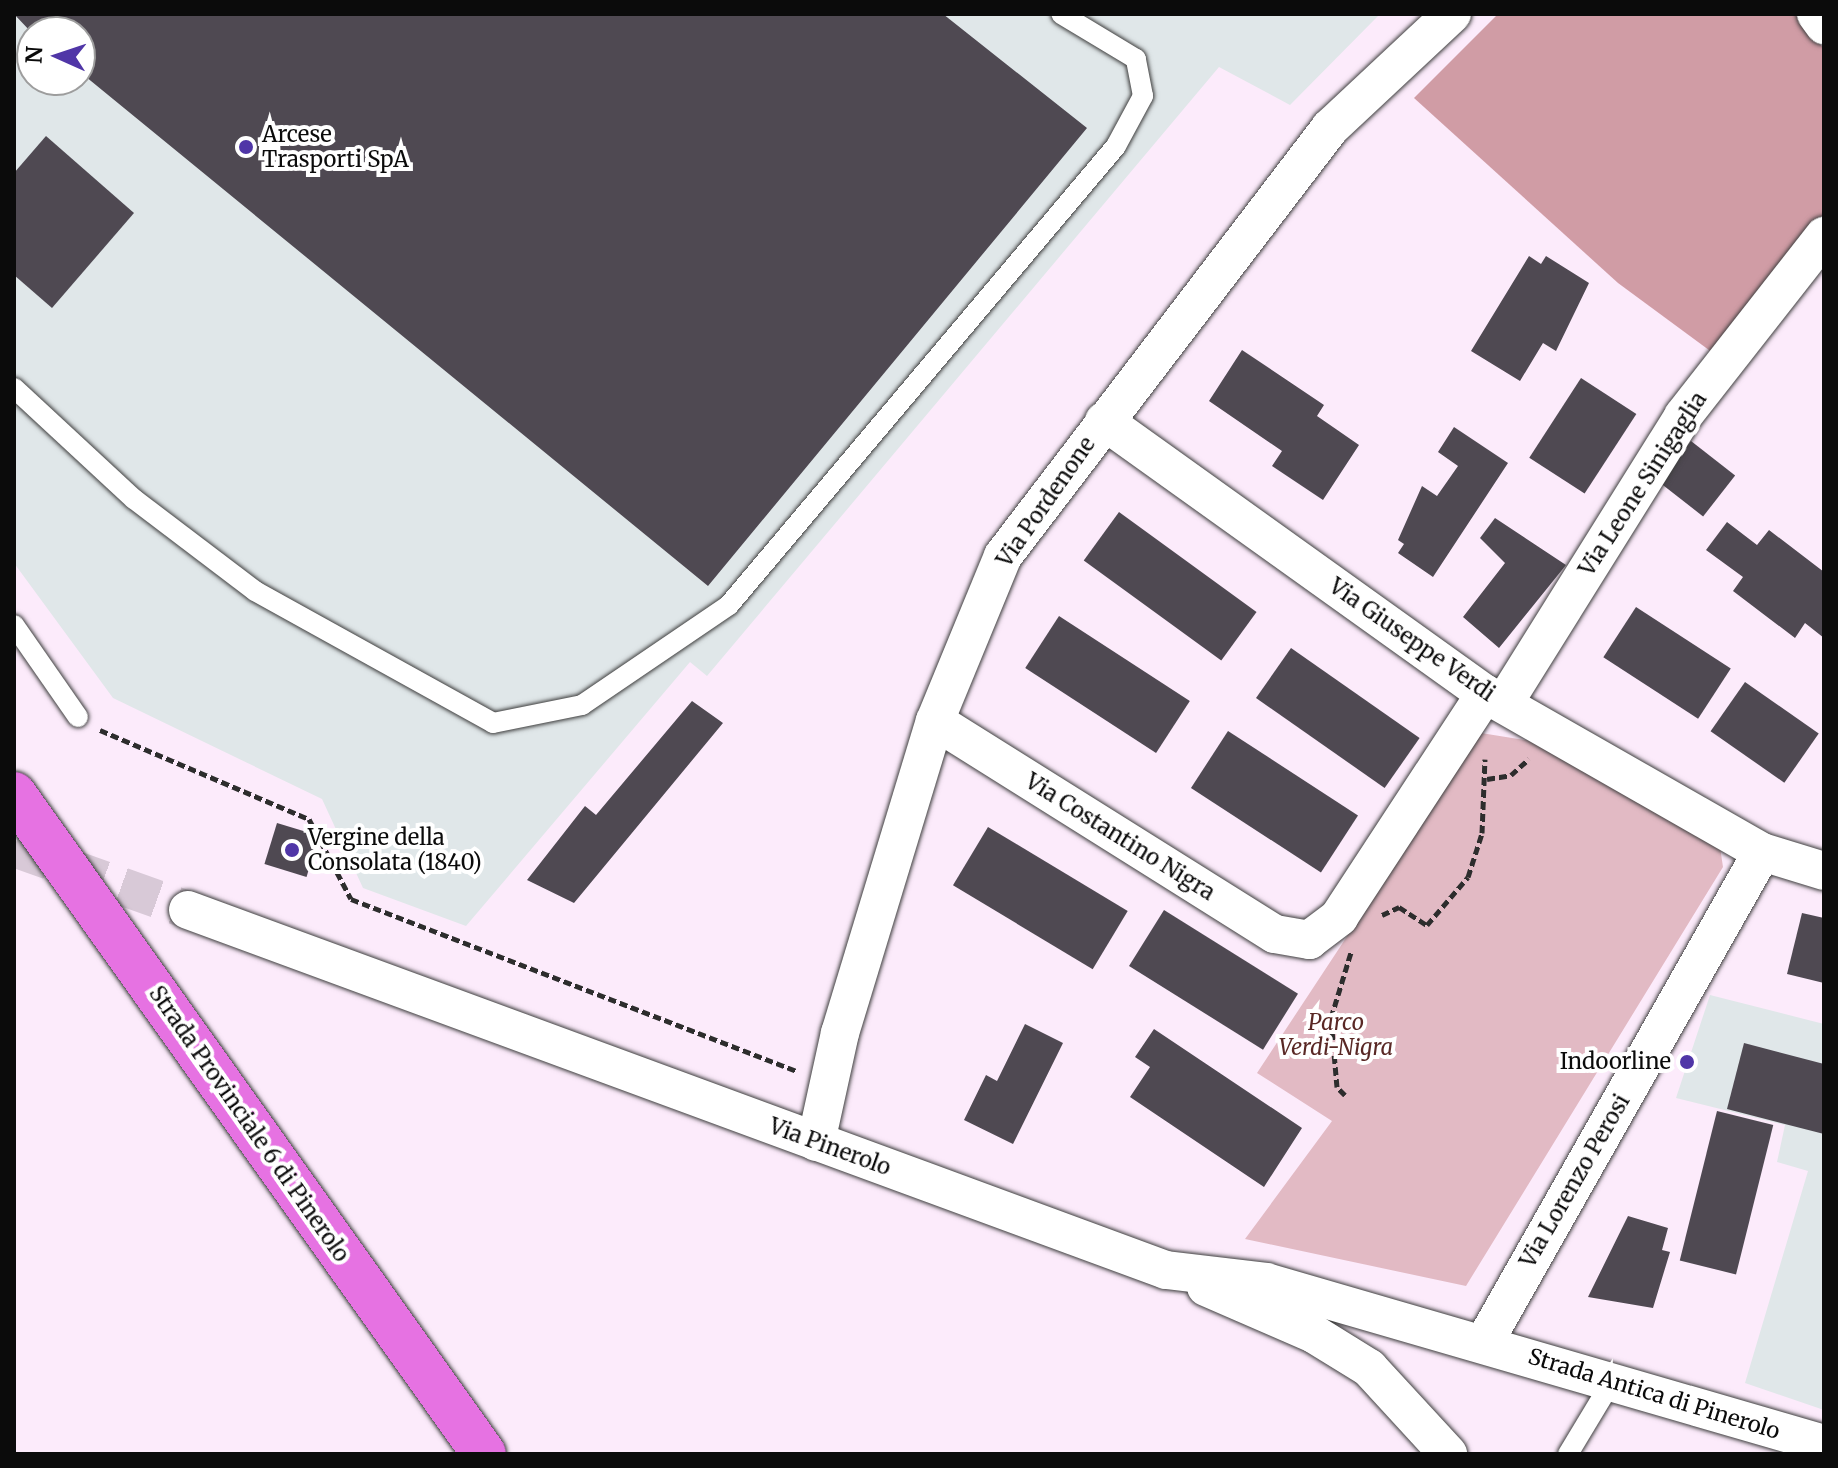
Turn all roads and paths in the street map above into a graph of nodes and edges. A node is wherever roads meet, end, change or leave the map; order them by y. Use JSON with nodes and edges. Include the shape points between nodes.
{"nodes":[{"id":1,"x":1061,"y":14,"type":"edge"},
{"id":2,"x":1452,"y":14,"type":"edge"},
{"id":3,"x":1816,"y":14,"type":"edge"},
{"id":4,"x":1824,"y":25,"type":"edge"},
{"id":5,"x":1824,"y":236,"type":"edge"},
{"id":6,"x":14,"y":388,"type":"edge"},
{"id":7,"x":1104,"y":421,"type":"junction"},
{"id":8,"x":14,"y":625,"type":"edge"},
{"id":9,"x":1485,"y":707,"type":"junction"},
{"id":10,"x":78,"y":717,"type":"joint"},
{"id":11,"x":935,"y":721,"type":"junction"},
{"id":12,"x":14,"y":794,"type":"edge"},
{"id":13,"x":1762,"y":852,"type":"junction"},
{"id":14,"x":1824,"y":871,"type":"edge"},
{"id":15,"x":188,"y":910,"type":"tunnel mouth"},
{"id":16,"x":1370,"y":925,"type":"dead end"},
{"id":17,"x":1309,"y":940,"type":"joint"},
{"id":18,"x":1354,"y":942,"type":"dead end"},
{"id":19,"x":801,"y":1060,"type":"dead end"},
{"id":20,"x":1345,"y":1095,"type":"dead end"},
{"id":21,"x":816,"y":1142,"type":"junction"},
{"id":22,"x":1166,"y":1270,"type":"junction"},
{"id":23,"x":1484,"y":1343,"type":"junction"},
{"id":24,"x":1612,"y":1381,"type":"junction"},
{"id":25,"x":471,"y":1437,"type":"edge"},
{"id":26,"x":1824,"y":1444,"type":"edge"},
{"id":27,"x":496,"y":1454,"type":"edge"},
{"id":28,"x":1448,"y":1454,"type":"edge"},
{"id":29,"x":1568,"y":1454,"type":"edge"}],
"edges":[{"from":1,"to":6,"type":"lane","via":[[1136,59],[1143,96],[1116,146],[729,605],[582,705],[493,723],[255,591],[134,499]]},
{"from":2,"to":7,"type":"street","name":"Via Pordenone","via":[[1330,128]]},
{"from":3,"to":4,"type":"street"},
{"from":5,"to":9,"type":"street","name":"Via Leone Sinigaglia","via":[[1683,416]]},
{"from":7,"to":9,"type":"street","name":"Via Giuseppe Verdi"},
{"from":7,"to":11,"type":"street","name":"Via Pordenone","via":[[1003,556]]},
{"from":8,"to":10,"type":"lane"},
{"from":9,"to":13,"type":"street","name":"Via Giuseppe Verdi"},
{"from":9,"to":16,"type":"path","via":[[1480,742],[1487,779],[1482,833],[1468,877],[1427,925],[1399,907]]},
{"from":9,"to":17,"type":"street","name":"Via Leone Sinigaglia","via":[[1339,917]]},
{"from":10,"to":19,"type":"path","via":[[309,819],[351,899],[795,1074]]},
{"from":11,"to":17,"type":"street","name":"Via Costantino Nigra","via":[[1275,934]]},
{"from":11,"to":21,"type":"street","name":"Via Pordenone","via":[[840,1033]]},
{"from":12,"to":25,"type":"main road","name":"Strada Provinciale 6 di Pinerolo"},
{"from":13,"to":14,"type":"street","name":"Via Giuseppe Verdi"},
{"from":13,"to":23,"type":"street","name":"Via Lorenzo Perosi"},
{"from":15,"to":21,"type":"street","name":"Via Pinerolo"},
{"from":18,"to":20,"type":"path","via":[[1331,1018],[1337,1087]]},
{"from":21,"to":22,"type":"street","name":"Via Pinerolo"},
{"from":22,"to":23,"type":"street","name":"Via Pinerolo","via":[[1266,1282]]},
{"from":22,"to":28,"type":"street","via":[[1314,1334],[1369,1368]]},
{"from":23,"to":24,"type":"street","name":"Strada Antica di Pinerolo"},
{"from":24,"to":26,"type":"street","name":"Strada Antica di Pinerolo"},
{"from":24,"to":29,"type":"lane"},
{"from":25,"to":27,"type":"street"}]}
